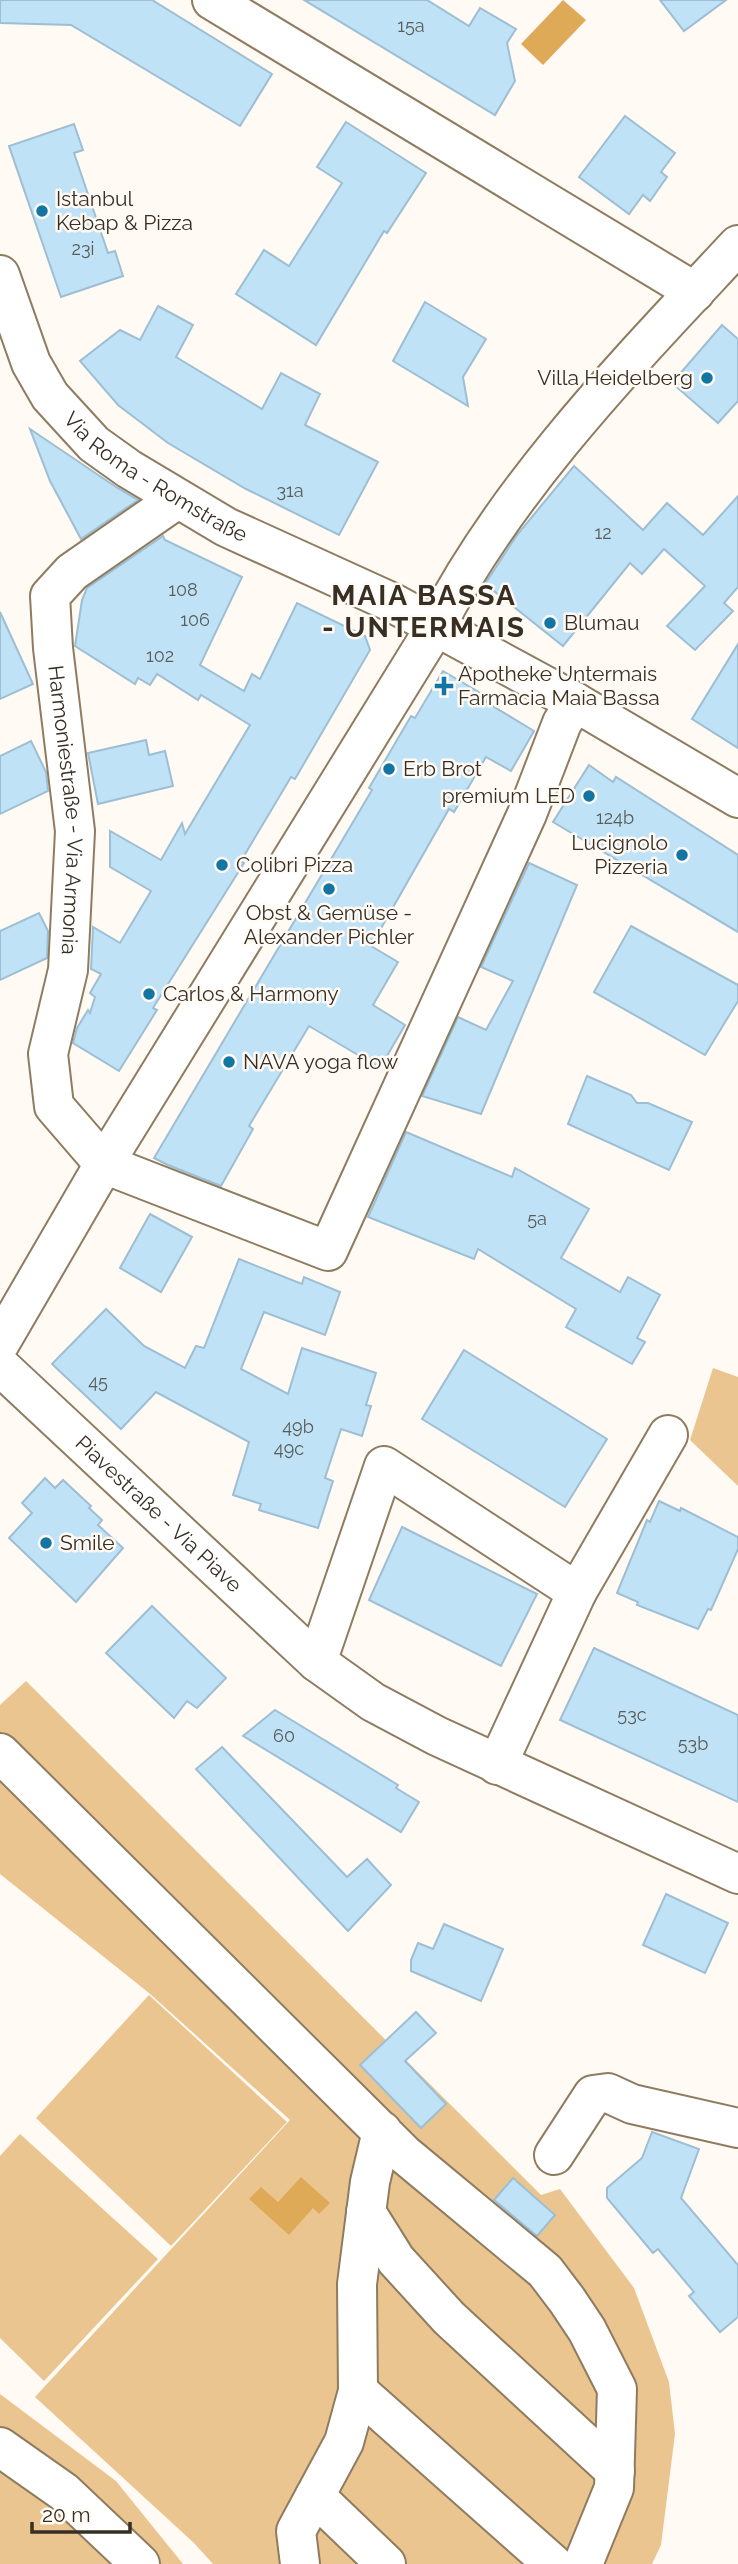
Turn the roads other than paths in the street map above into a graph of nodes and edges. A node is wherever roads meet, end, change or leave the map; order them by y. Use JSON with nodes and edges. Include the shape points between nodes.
{"nodes":[{"id":1,"x":212,"y":0,"type":"edge"},
{"id":2,"x":738,"y":245,"type":"edge"},
{"id":3,"x":0,"y":275,"type":"edge"},
{"id":4,"x":695,"y":292,"type":"junction"},
{"id":5,"x":176,"y":500,"type":"junction"},
{"id":6,"x":450,"y":635,"type":"junction"},
{"id":7,"x":575,"y":702,"type":"junction"},
{"id":8,"x":738,"y":798,"type":"edge"},
{"id":9,"x":104,"y":1164,"type":"junction"},
{"id":10,"x":0,"y":1343,"type":"edge"},
{"id":11,"x":0,"y":1366,"type":"edge"},
{"id":12,"x":668,"y":1435,"type":"dead end"},
{"id":13,"x":577,"y":1592,"type":"junction"},
{"id":14,"x":317,"y":1662,"type":"junction"},
{"id":15,"x":0,"y":1754,"type":"edge"},
{"id":16,"x":496,"y":1765,"type":"junction"},
{"id":17,"x":738,"y":1874,"type":"edge"},
{"id":18,"x":738,"y":2129,"type":"edge"},
{"id":19,"x":382,"y":2132,"type":"junction"},
{"id":20,"x":554,"y":2155,"type":"dead end"},
{"id":21,"x":366,"y":2212,"type":"junction"},
{"id":22,"x":358,"y":2391,"type":"junction"},
{"id":23,"x":0,"y":2447,"type":"edge"},
{"id":24,"x":615,"y":2470,"type":"junction"},
{"id":25,"x":315,"y":2496,"type":"junction"},
{"id":26,"x":140,"y":2564,"type":"edge"},
{"id":27,"x":300,"y":2564,"type":"edge"},
{"id":28,"x":386,"y":2564,"type":"edge"},
{"id":29,"x":553,"y":2564,"type":"edge"},
{"id":30,"x":583,"y":2564,"type":"edge"}],
"edges":[{"from":1,"to":4,"type":"street"},
{"from":2,"to":4,"type":"street"},
{"from":3,"to":5,"type":"street","name":"Via Roma - Romstraße","via":[[31,363],[50,396],[94,444]]},
{"from":4,"to":6,"type":"street","via":[[556,446],[454,592]]},
{"from":5,"to":6,"type":"street","name":"Via Roma - Romstraße","via":[[391,602]]},
{"from":5,"to":9,"type":"street","name":"Harmoniestraße - Via Armonia","via":[[72,572],[50,596],[75,831],[68,970],[48,1054],[54,1105]]},
{"from":6,"to":7,"type":"street"},
{"from":6,"to":9,"type":"street"},
{"from":7,"to":8,"type":"street"},
{"from":7,"to":9,"type":"street","via":[[328,1251]]},
{"from":9,"to":10,"type":"street"},
{"from":11,"to":14,"type":"street","name":"Piavestraße - Via Piave"},
{"from":12,"to":13,"type":"street"},
{"from":13,"to":14,"type":"street","via":[[384,1466]]},
{"from":13,"to":16,"type":"street"},
{"from":14,"to":16,"type":"street","name":"Piavestraße - Via Piave","via":[[373,1702]]},
{"from":15,"to":19,"type":"street"},
{"from":16,"to":17,"type":"street","name":"Piavestraße - Via Piave"},
{"from":18,"to":20,"type":"street","via":[[632,2104],[608,2092],[593,2095]]},
{"from":19,"to":21,"type":"street"},
{"from":19,"to":24,"type":"street","via":[[545,2271],[587,2330],[617,2389]]},
{"from":21,"to":22,"type":"street","via":[[356,2284]]},
{"from":21,"to":24,"type":"street","via":[[396,2260],[449,2318]]},
{"from":22,"to":25,"type":"street","via":[[344,2442]]},
{"from":22,"to":29,"type":"street"},
{"from":23,"to":26,"type":"street","via":[[64,2491]]},
{"from":24,"to":30,"type":"street","via":[[614,2488]]},
{"from":25,"to":27,"type":"street","via":[[296,2531]]},
{"from":25,"to":28,"type":"street"}]}
